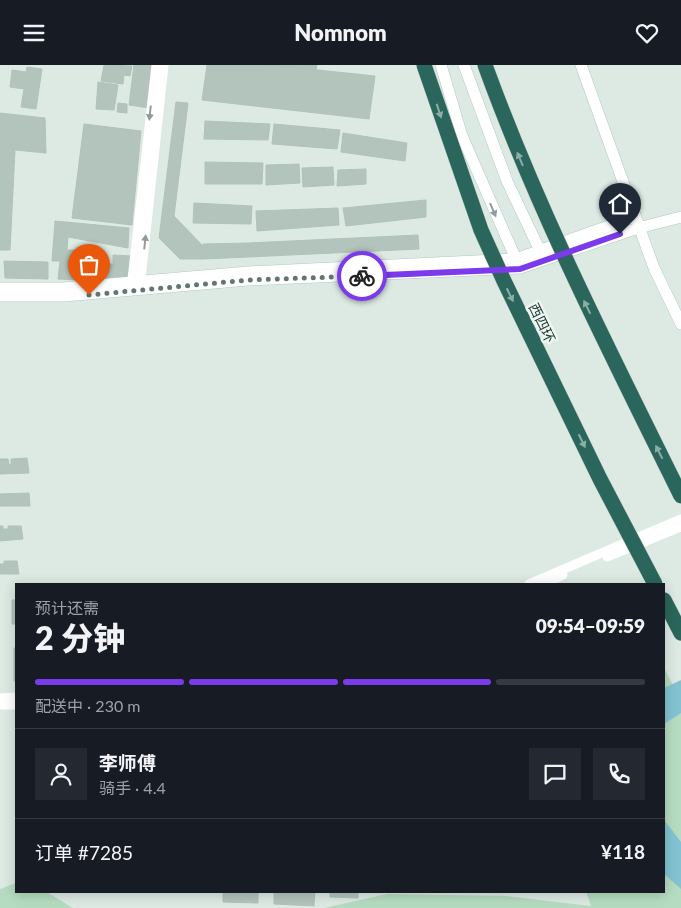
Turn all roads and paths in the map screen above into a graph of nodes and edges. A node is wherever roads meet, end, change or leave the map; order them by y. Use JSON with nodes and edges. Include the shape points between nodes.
{"nodes":[{"id":1,"x":156,"y":65,"type":"edge"},
{"id":2,"x":164,"y":65,"type":"edge"},
{"id":3,"x":424,"y":65,"type":"edge"},
{"id":4,"x":441,"y":65,"type":"edge"},
{"id":5,"x":464,"y":65,"type":"edge"},
{"id":6,"x":485,"y":65,"type":"edge"},
{"id":7,"x":581,"y":65,"type":"edge"},
{"id":8,"x":681,"y":217,"type":"edge"},
{"id":9,"x":636,"y":223,"type":"junction"},
{"id":10,"x":542,"y":254,"type":"junction"},
{"id":11,"x":518,"y":264,"type":"junction"},
{"id":12,"x":135,"y":287,"type":"junction"},
{"id":13,"x":0,"y":289,"type":"edge"},
{"id":14,"x":0,"y":297,"type":"edge"},
{"id":15,"x":681,"y":324,"type":"edge"},
{"id":16,"x":681,"y":496,"type":"edge"},
{"id":17,"x":681,"y":519,"type":"edge"},
{"id":18,"x":681,"y":527,"type":"edge"},
{"id":19,"x":531,"y":583,"type":"edge"},
{"id":20,"x":548,"y":583,"type":"edge"},
{"id":21,"x":654,"y":583,"type":"edge"},
{"id":22,"x":665,"y":602,"type":"edge"},
{"id":23,"x":681,"y":633,"type":"edge"},
{"id":24,"x":15,"y":697,"type":"edge"},
{"id":25,"x":0,"y":698,"type":"edge"},
{"id":26,"x":0,"y":705,"type":"edge"},
{"id":27,"x":15,"y":705,"type":"edge"}],
"edges":[{"from":1,"to":12,"type":"street","one_way":true},
{"from":12,"to":2,"type":"street","one_way":true},
{"from":3,"to":21,"type":"highway","name":"西四环","one_way":true,"bridge":true,"via":[[448,140],[500,273]]},
{"from":4,"to":11,"type":"street","one_way":true,"via":[[462,136]]},
{"from":5,"to":10,"type":"street","via":[[507,181]]},
{"from":16,"to":6,"type":"highway","one_way":true,"bridge":true,"via":[[568,269],[514,145]]},
{"from":7,"to":9,"type":"street"},
{"from":8,"to":9,"type":"street"},
{"from":9,"to":10,"type":"street"},
{"from":9,"to":15,"type":"street"},
{"from":10,"to":11,"type":"street"},
{"from":11,"to":12,"type":"street"},
{"from":12,"to":13,"type":"street"},
{"from":12,"to":14,"type":"street","via":[[64,297]]},
{"from":17,"to":19,"type":"street"},
{"from":18,"to":20,"type":"street"},
{"from":22,"to":23,"type":"highway"},
{"from":24,"to":25,"type":"street"},
{"from":26,"to":27,"type":"street"}]}
